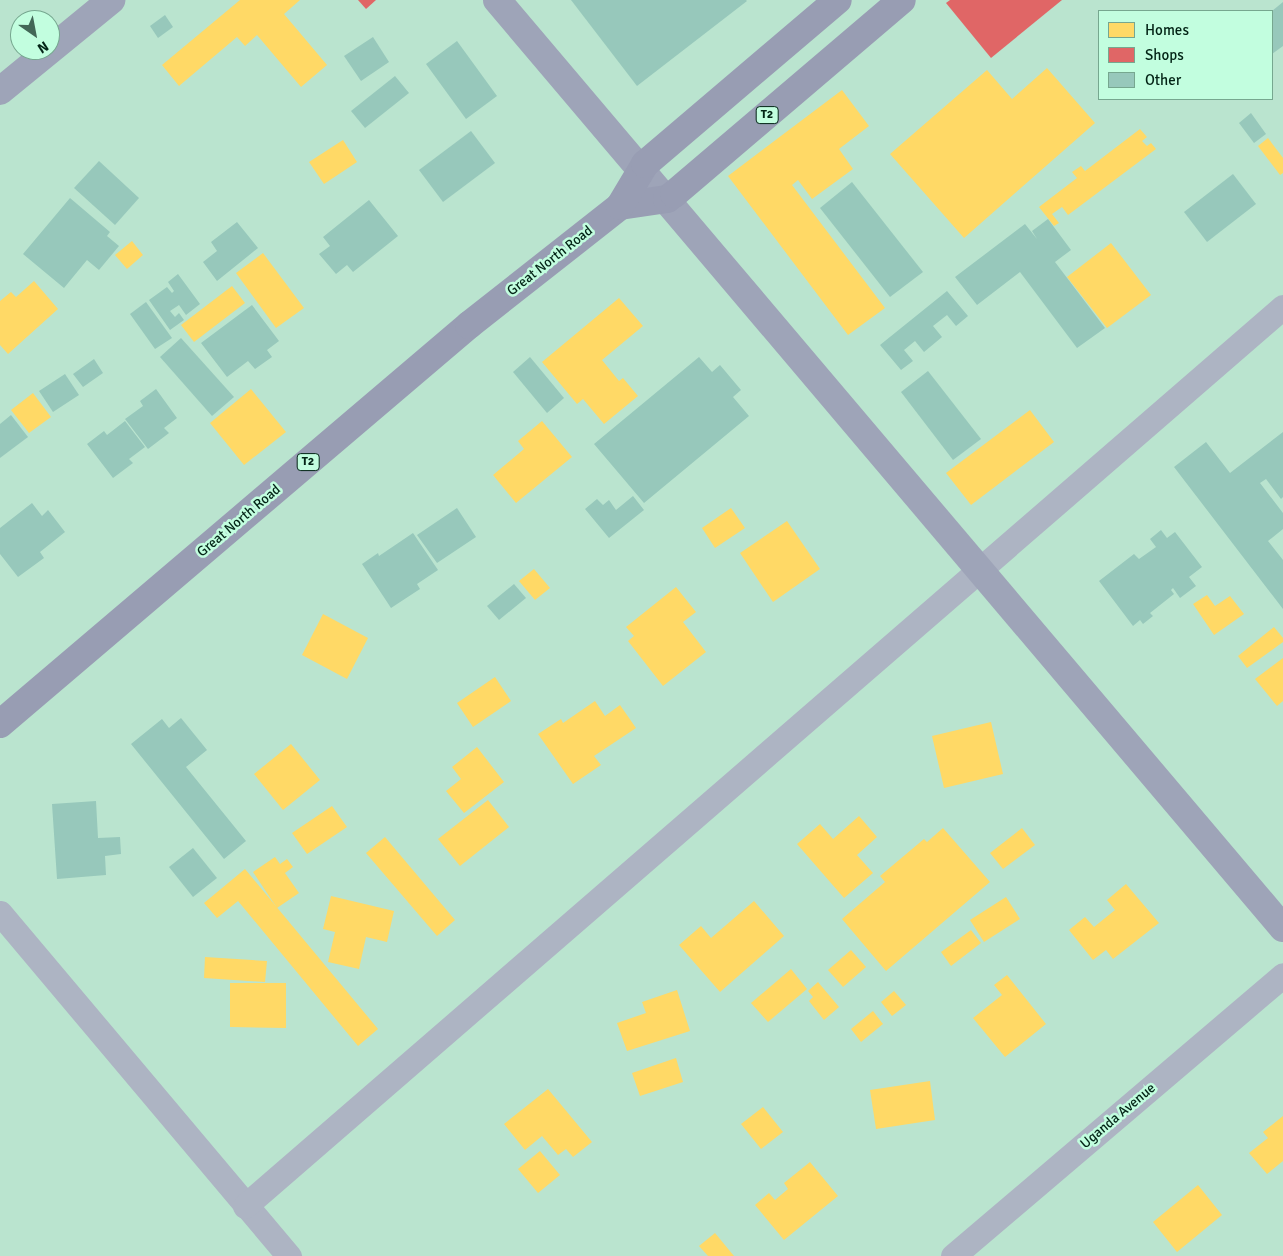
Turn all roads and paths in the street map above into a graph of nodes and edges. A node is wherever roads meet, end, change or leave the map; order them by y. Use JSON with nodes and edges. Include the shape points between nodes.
{"nodes":[{"id":1,"x":112,"y":0,"type":"edge"},
{"id":2,"x":497,"y":0,"type":"edge"},
{"id":3,"x":838,"y":0,"type":"edge"},
{"id":4,"x":902,"y":0,"type":"edge"},
{"id":5,"x":0,"y":91,"type":"edge"},
{"id":6,"x":640,"y":170,"type":"junction"},
{"id":7,"x":667,"y":199,"type":"junction"},
{"id":8,"x":620,"y":206,"type":"junction"},
{"id":9,"x":1283,"y":307,"type":"edge"},
{"id":10,"x":978,"y":571,"type":"junction"},
{"id":11,"x":0,"y":724,"type":"edge"},
{"id":12,"x":0,"y":914,"type":"edge"},
{"id":13,"x":1283,"y":928,"type":"edge"},
{"id":14,"x":1283,"y":975,"type":"edge"},
{"id":15,"x":245,"y":1206,"type":"junction"},
{"id":16,"x":289,"y":1256,"type":"edge"},
{"id":17,"x":953,"y":1256,"type":"edge"}],
"edges":[{"from":1,"to":5,"type":"main road"},
{"from":2,"to":6,"type":"main road"},
{"from":3,"to":6,"type":"highway","name":"Great North Road","number":"T2"},
{"from":4,"to":7,"type":"highway","number":"T2"},
{"from":6,"to":7,"type":"main road"},
{"from":6,"to":8,"type":"highway","name":"Great North Road","number":"T2"},
{"from":7,"to":8,"type":"highway","name":"Great North Road","number":"T2"},
{"from":7,"to":10,"type":"main road"},
{"from":8,"to":11,"type":"highway","name":"Great North Road","number":"T2","via":[[469,325]]},
{"from":9,"to":10,"type":"street"},
{"from":10,"to":13,"type":"main road"},
{"from":10,"to":15,"type":"street"},
{"from":12,"to":15,"type":"street"},
{"from":14,"to":17,"type":"street","name":"Uganda Avenue"},
{"from":15,"to":16,"type":"street"}]}
